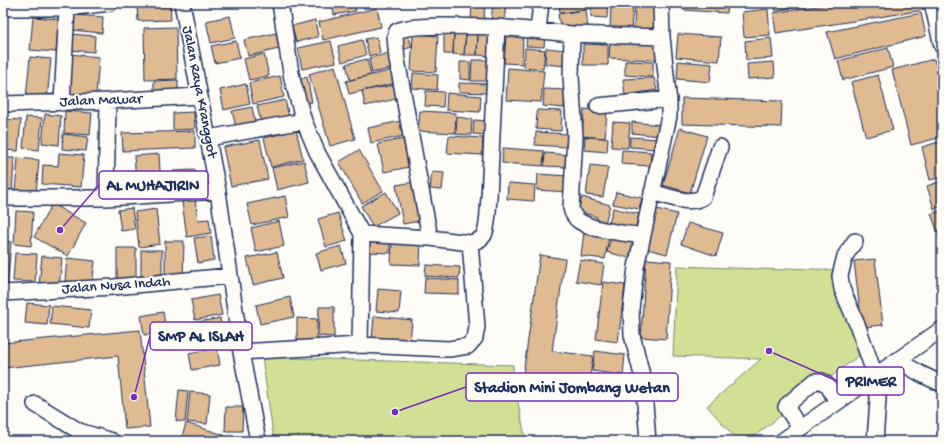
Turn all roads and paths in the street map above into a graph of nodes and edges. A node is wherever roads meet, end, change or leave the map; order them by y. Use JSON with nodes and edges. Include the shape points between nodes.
{"nodes":[{"id":1,"x":110,"y":3,"type":"edge"},
{"id":2,"x":182,"y":3,"type":"edge"},
{"id":3,"x":280,"y":3,"type":"edge"},
{"id":4,"x":541,"y":3,"type":"edge"},
{"id":5,"x":661,"y":3,"type":"edge"},
{"id":6,"x":932,"y":3,"type":"edge"},
{"id":7,"x":3,"y":8,"type":"edge"},
{"id":8,"x":67,"y":8,"type":"junction"},
{"id":9,"x":497,"y":27,"type":"junction"},
{"id":10,"x":538,"y":30,"type":"junction"},
{"id":11,"x":572,"y":34,"type":"junction"},
{"id":12,"x":662,"y":37,"type":"junction"},
{"id":13,"x":942,"y":46,"type":"edge"},
{"id":14,"x":199,"y":96,"type":"junction"},
{"id":15,"x":669,"y":99,"type":"junction"},
{"id":16,"x":108,"y":101,"type":"junction"},
{"id":17,"x":62,"y":103,"type":"junction"},
{"id":18,"x":3,"y":104,"type":"edge"},
{"id":19,"x":598,"y":106,"type":"dead end"},
{"id":20,"x":304,"y":121,"type":"junction"},
{"id":21,"x":208,"y":138,"type":"junction"},
{"id":22,"x":720,"y":147,"type":"dead end"},
{"id":23,"x":218,"y":191,"type":"junction"},
{"id":24,"x":652,"y":192,"type":"junction"},
{"id":25,"x":3,"y":198,"type":"edge"},
{"id":26,"x":106,"y":198,"type":"junction"},
{"id":27,"x":362,"y":234,"type":"junction"},
{"id":28,"x":642,"y":236,"type":"junction"},
{"id":29,"x":430,"y":238,"type":"junction"},
{"id":30,"x":855,"y":242,"type":"dead end"},
{"id":31,"x":470,"y":243,"type":"junction"},
{"id":32,"x":230,"y":276,"type":"junction"},
{"id":33,"x":3,"y":294,"type":"edge"},
{"id":34,"x":942,"y":329,"type":"edge"},
{"id":35,"x":360,"y":345,"type":"junction"},
{"id":36,"x":241,"y":352,"type":"junction"},
{"id":37,"x":897,"y":360,"type":"junction"},
{"id":38,"x":875,"y":375,"type":"junction"},
{"id":39,"x":942,"y":384,"type":"edge"},
{"id":40,"x":837,"y":402,"type":"junction"},
{"id":41,"x":35,"y":404,"type":"dead end"},
{"id":42,"x":800,"y":428,"type":"junction"},
{"id":43,"x":112,"y":441,"type":"edge"},
{"id":44,"x":258,"y":441,"type":"edge"},
{"id":45,"x":648,"y":441,"type":"edge"},
{"id":46,"x":782,"y":441,"type":"edge"},
{"id":47,"x":875,"y":441,"type":"edge"}],
"edges":[{"from":1,"to":8,"type":"street"},
{"from":2,"to":14,"type":"street","name":"Jalan Raya Kranggot"},
{"from":3,"to":20,"type":"street","via":[[292,79]]},
{"from":4,"to":10,"type":"street"},
{"from":5,"to":12,"type":"street"},
{"from":6,"to":13,"type":"street"},
{"from":7,"to":8,"type":"street"},
{"from":8,"to":17,"type":"street"},
{"from":9,"to":10,"type":"street"},
{"from":9,"to":29,"type":"street","via":[[421,27],[402,29],[395,37]]},
{"from":9,"to":31,"type":"street","via":[[487,221],[484,235],[478,241]]},
{"from":10,"to":11,"type":"street"},
{"from":11,"to":12,"type":"street"},
{"from":11,"to":28,"type":"street","via":[[575,136],[570,204],[573,213],[579,221],[594,227]]},
{"from":12,"to":15,"type":"street"},
{"from":14,"to":16,"type":"street","name":"Jalan Mawar"},
{"from":14,"to":21,"type":"street","name":"Jalan Raya Kranggot"},
{"from":15,"to":19,"type":"street"},
{"from":15,"to":24,"type":"street","via":[[667,128]]},
{"from":16,"to":17,"type":"street","name":"Jalan Mawar"},
{"from":16,"to":26,"type":"street"},
{"from":17,"to":18,"type":"street","name":"Jalan Mawar"},
{"from":20,"to":21,"type":"street"},
{"from":20,"to":27,"type":"street","via":[[317,152]]},
{"from":21,"to":23,"type":"street","name":"Jalan Raya Kranggot"},
{"from":22,"to":24,"type":"street","via":[[703,197],[687,201]]},
{"from":23,"to":26,"type":"street"},
{"from":23,"to":32,"type":"street","name":"Jalan Raya Kranggot"},
{"from":24,"to":28,"type":"street"},
{"from":25,"to":26,"type":"street"},
{"from":27,"to":29,"type":"street"},
{"from":27,"to":35,"type":"street"},
{"from":28,"to":45,"type":"street","via":[[631,309],[632,335],[643,379]]},
{"from":29,"to":31,"type":"street"},
{"from":30,"to":38,"type":"street","via":[[845,256],[840,276],[842,289]]},
{"from":31,"to":35,"type":"street","via":[[477,327],[475,338],[468,346],[449,350]]},
{"from":32,"to":33,"type":"street","name":"Jalan Nusa Indah"},
{"from":32,"to":36,"type":"street","name":"Jalan Raya Kranggot"},
{"from":34,"to":37,"type":"street"},
{"from":35,"to":36,"type":"street"},
{"from":36,"to":44,"type":"street","name":"Jalan Raya Kranggot"},
{"from":37,"to":38,"type":"street"},
{"from":37,"to":39,"type":"street"},
{"from":38,"to":40,"type":"street"},
{"from":38,"to":47,"type":"street","via":[[878,399]]},
{"from":40,"to":42,"type":"street"},
{"from":40,"to":42,"type":"street","via":[[828,386],[822,381],[815,380],[786,407]]},
{"from":41,"to":43,"type":"street","via":[[79,431]]},
{"from":42,"to":46,"type":"street"}]}
